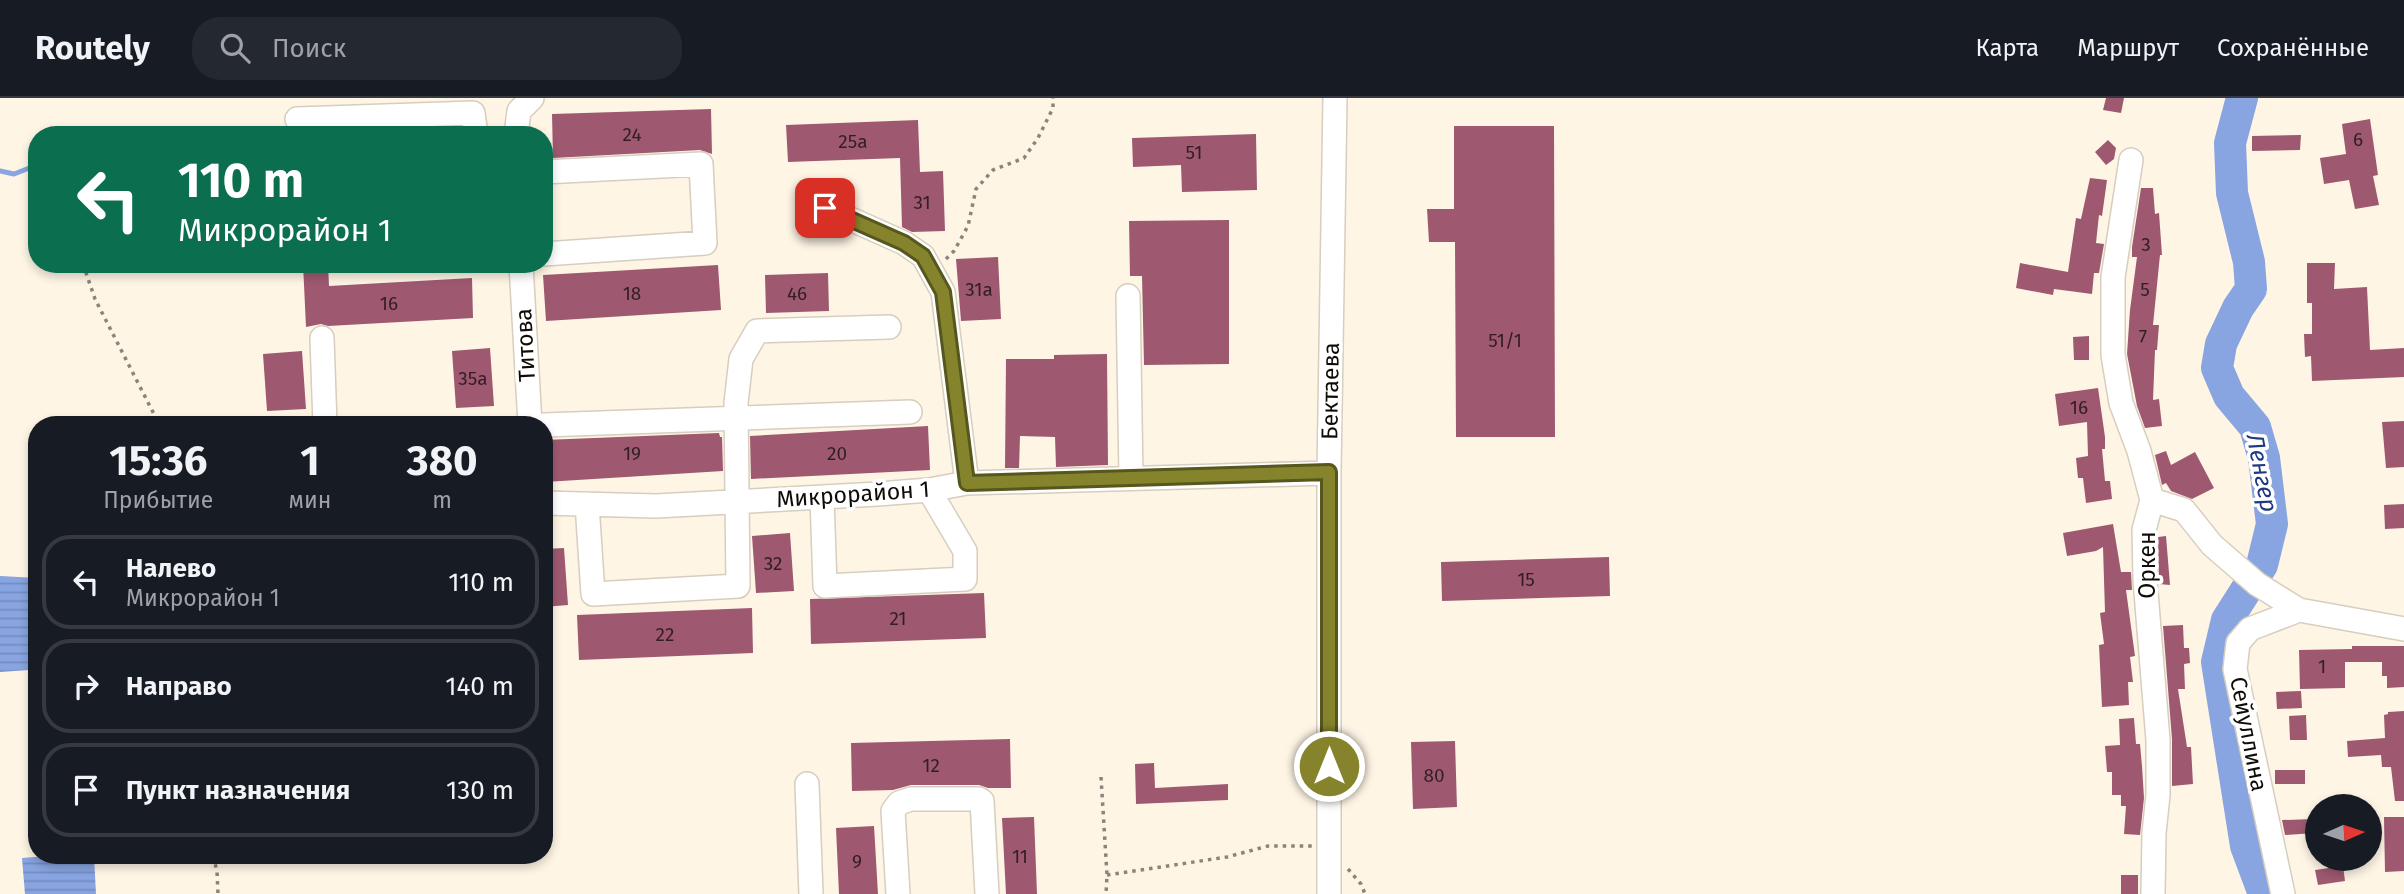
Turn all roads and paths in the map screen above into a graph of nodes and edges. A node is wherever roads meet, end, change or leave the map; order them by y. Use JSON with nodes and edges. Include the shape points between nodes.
{"nodes":[{"id":1,"x":532,"y":98,"type":"edge"},
{"id":2,"x":1053,"y":98,"type":"edge"},
{"id":3,"x":1335,"y":98,"type":"edge"},
{"id":4,"x":297,"y":119,"type":"dead end"},
{"id":5,"x":475,"y":126,"type":"edge"},
{"id":6,"x":517,"y":126,"type":"edge"},
{"id":7,"x":2131,"y":160,"type":"dead end"},
{"id":8,"x":553,"y":172,"type":"edge"},
{"id":9,"x":825,"y":208,"type":"dead end"},
{"id":10,"x":553,"y":253,"type":"edge"},
{"id":11,"x":932,"y":272,"type":"junction"},
{"id":12,"x":86,"y":273,"type":"edge"},
{"id":13,"x":522,"y":273,"type":"edge"},
{"id":14,"x":1128,"y":296,"type":"dead end"},
{"id":15,"x":889,"y":327,"type":"dead end"},
{"id":16,"x":322,"y":338,"type":"dead end"},
{"id":17,"x":910,"y":412,"type":"dead end"},
{"id":18,"x":154,"y":416,"type":"edge"},
{"id":19,"x":326,"y":416,"type":"edge"},
{"id":20,"x":529,"y":416,"type":"edge"},
{"id":21,"x":736,"y":419,"type":"junction"},
{"id":22,"x":553,"y":425,"type":"edge"},
{"id":23,"x":1329,"y":472,"type":"junction"},
{"id":24,"x":1131,"y":478,"type":"junction"},
{"id":25,"x":967,"y":483,"type":"junction"},
{"id":26,"x":929,"y":490,"type":"junction"},
{"id":27,"x":822,"y":497,"type":"junction"},
{"id":28,"x":2152,"y":500,"type":"junction"},
{"id":29,"x":737,"y":501,"type":"junction"},
{"id":30,"x":553,"y":503,"type":"edge"},
{"id":31,"x":587,"y":504,"type":"junction"},
{"id":32,"x":2299,"y":610,"type":"junction"},
{"id":33,"x":2404,"y":629,"type":"edge"},
{"id":34,"x":1101,"y":777,"type":"dead end"},
{"id":35,"x":807,"y":784,"type":"dead end"},
{"id":36,"x":1329,"y":846,"type":"junction"},
{"id":37,"x":215,"y":864,"type":"edge"},
{"id":38,"x":1107,"y":875,"type":"junction"},
{"id":39,"x":218,"y":894,"type":"edge"},
{"id":40,"x":811,"y":894,"type":"edge"},
{"id":41,"x":898,"y":894,"type":"edge"},
{"id":42,"x":987,"y":894,"type":"edge"},
{"id":43,"x":1105,"y":894,"type":"edge"},
{"id":44,"x":1329,"y":894,"type":"edge"},
{"id":45,"x":2153,"y":894,"type":"edge"},
{"id":46,"x":2283,"y":894,"type":"edge"}],
"edges":[{"from":1,"to":6,"type":"street","via":[[519,111]]},
{"from":2,"to":11,"type":"path","via":[[1053,108],[1024,158],[993,170],[976,189],[968,226],[954,251]]},
{"from":3,"to":23,"type":"street","name":"Бектаева"},
{"from":4,"to":5,"type":"street","via":[[473,113]]},
{"from":7,"to":28,"type":"street","name":"Оркен","via":[[2113,277],[2113,355],[2121,403]]},
{"from":8,"to":10,"type":"street","via":[[701,164],[705,243]]},
{"from":9,"to":11,"type":"street","via":[[904,243],[923,256]]},
{"from":11,"to":25,"type":"street","via":[[943,292]]},
{"from":12,"to":18,"type":"path"},
{"from":13,"to":20,"type":"street","name":"Титова"},
{"from":14,"to":24,"type":"street"},
{"from":15,"to":21,"type":"street","via":[[757,331],[741,359]]},
{"from":16,"to":19,"type":"street"},
{"from":17,"to":21,"type":"street"},
{"from":21,"to":22,"type":"street"},
{"from":21,"to":29,"type":"street"},
{"from":23,"to":24,"type":"street","name":"Микрорайон 1"},
{"from":23,"to":36,"type":"street","name":"Бектаева"},
{"from":24,"to":25,"type":"street","name":"Микрорайон 1"},
{"from":25,"to":26,"type":"street","name":"Микрорайон 1"},
{"from":26,"to":27,"type":"street","name":"Микрорайон 1"},
{"from":26,"to":27,"type":"street","via":[[965,551],[965,579],[825,586]]},
{"from":27,"to":29,"type":"street","name":"Микрорайон 1"},
{"from":28,"to":32,"type":"street","via":[[2185,510],[2212,545],[2256,584]]},
{"from":28,"to":45,"type":"street","name":"Оркен","via":[[2144,542],[2158,740]]},
{"from":29,"to":31,"type":"street","name":"Микрорайон 1"},
{"from":29,"to":31,"type":"street","via":[[738,586],[593,594]]},
{"from":30,"to":31,"type":"street","name":"Микрорайон 1"},
{"from":32,"to":33,"type":"street"},
{"from":32,"to":46,"type":"street","name":"Сейуллина","via":[[2250,629],[2238,643],[2235,669]]},
{"from":34,"to":38,"type":"path"},
{"from":35,"to":40,"type":"street"},
{"from":36,"to":38,"type":"path","via":[[1268,846],[1227,857]]},
{"from":36,"to":44,"type":"street","name":"Бектаева"},
{"from":37,"to":39,"type":"path"},
{"from":38,"to":43,"type":"path"},
{"from":41,"to":42,"type":"street","via":[[893,811],[911,799],[982,801]]}]}
